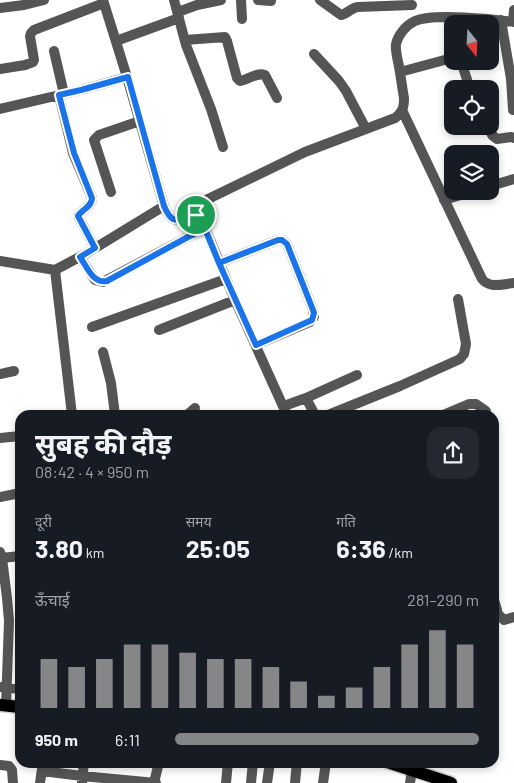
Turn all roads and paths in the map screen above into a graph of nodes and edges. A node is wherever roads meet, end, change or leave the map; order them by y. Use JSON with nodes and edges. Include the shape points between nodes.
{"nodes":[{"id":1,"x":44,"y":0,"type":"edge"},
{"id":2,"x":174,"y":0,"type":"edge"},
{"id":3,"x":221,"y":0,"type":"edge"},
{"id":4,"x":241,"y":0,"type":"edge"},
{"id":5,"x":258,"y":0,"type":"edge"},
{"id":6,"x":320,"y":0,"type":"edge"},
{"id":7,"x":271,"y":1,"type":"edge"},
{"id":8,"x":103,"y":2,"type":"edge"},
{"id":9,"x":412,"y":2,"type":"edge"},
{"id":10,"x":13,"y":3,"type":"edge"},
{"id":11,"x":0,"y":8,"type":"edge"},
{"id":12,"x":514,"y":10,"type":"edge"},
{"id":13,"x":178,"y":15,"type":"junction"},
{"id":14,"x":444,"y":18,"type":"edge"},
{"id":15,"x":242,"y":19,"type":"dead end"},
{"id":16,"x":500,"y":20,"type":"joint"},
{"id":17,"x":416,"y":21,"type":"junction"},
{"id":18,"x":513,"y":22,"type":"edge"},
{"id":19,"x":185,"y":40,"type":"junction"},
{"id":20,"x":116,"y":41,"type":"junction"},
{"id":21,"x":54,"y":52,"type":"dead end"},
{"id":22,"x":314,"y":54,"type":"dead end"},
{"id":23,"x":444,"y":60,"type":"edge"},
{"id":24,"x":0,"y":69,"type":"edge"},
{"id":25,"x":400,"y":72,"type":"junction"},
{"id":26,"x":128,"y":77,"type":"junction"},
{"id":27,"x":62,"y":94,"type":"junction"},
{"id":28,"x":277,"y":98,"type":"dead end"},
{"id":29,"x":0,"y":109,"type":"edge"},
{"id":30,"x":402,"y":110,"type":"junction"},
{"id":31,"x":512,"y":110,"type":"dead end"},
{"id":32,"x":140,"y":121,"type":"junction"},
{"id":33,"x":366,"y":129,"type":"junction"},
{"id":34,"x":493,"y":135,"type":"edge"},
{"id":35,"x":514,"y":138,"type":"edge"},
{"id":36,"x":223,"y":147,"type":"dead end"},
{"id":37,"x":514,"y":179,"type":"edge"},
{"id":38,"x":499,"y":183,"type":"edge"},
{"id":39,"x":111,"y":192,"type":"dead end"},
{"id":40,"x":444,"y":200,"type":"joint"},
{"id":41,"x":164,"y":206,"type":"junction"},
{"id":42,"x":196,"y":215,"type":"junction"},
{"id":43,"x":205,"y":229,"type":"junction"},
{"id":44,"x":95,"y":248,"type":"junction"},
{"id":45,"x":80,"y":257,"type":"junction"},
{"id":46,"x":0,"y":260,"type":"edge"},
{"id":47,"x":219,"y":263,"type":"junction"},
{"id":48,"x":55,"y":270,"type":"junction"},
{"id":49,"x":226,"y":279,"type":"junction"},
{"id":50,"x":514,"y":283,"type":"edge"},
{"id":51,"x":458,"y":299,"type":"dead end"},
{"id":52,"x":235,"y":300,"type":"junction"},
{"id":53,"x":92,"y":327,"type":"dead end"},
{"id":54,"x":159,"y":330,"type":"dead end"},
{"id":55,"x":256,"y":345,"type":"junction"},
{"id":56,"x":103,"y":352,"type":"dead end"},
{"id":57,"x":14,"y":371,"type":"dead end"},
{"id":58,"x":0,"y":374,"type":"edge"},
{"id":59,"x":357,"y":375,"type":"dead end"},
{"id":60,"x":306,"y":398,"type":"junction"},
{"id":61,"x":71,"y":410,"type":"edge"},
{"id":62,"x":114,"y":410,"type":"edge"},
{"id":63,"x":285,"y":410,"type":"edge"},
{"id":64,"x":287,"y":410,"type":"edge"},
{"id":65,"x":312,"y":410,"type":"edge"},
{"id":66,"x":340,"y":410,"type":"edge"},
{"id":67,"x":454,"y":410,"type":"edge"},
{"id":68,"x":485,"y":410,"type":"edge"},
{"id":69,"x":15,"y":436,"type":"edge"},
{"id":70,"x":0,"y":438,"type":"edge"},
{"id":71,"x":15,"y":494,"type":"edge"},
{"id":72,"x":0,"y":497,"type":"edge"},
{"id":73,"x":1,"y":555,"type":"edge"},
{"id":74,"x":15,"y":556,"type":"edge"},
{"id":75,"x":9,"y":616,"type":"junction"},
{"id":76,"x":15,"y":616,"type":"edge"},
{"id":77,"x":499,"y":616,"type":"edge"},
{"id":78,"x":514,"y":617,"type":"edge"},
{"id":79,"x":4,"y":639,"type":"edge"},
{"id":80,"x":4,"y":696,"type":"edge"},
{"id":81,"x":15,"y":704,"type":"edge"},
{"id":82,"x":0,"y":765,"type":"edge"},
{"id":83,"x":42,"y":768,"type":"edge"},
{"id":84,"x":45,"y":768,"type":"edge"},
{"id":85,"x":158,"y":768,"type":"edge"},
{"id":86,"x":227,"y":768,"type":"edge"},
{"id":87,"x":252,"y":768,"type":"edge"},
{"id":88,"x":269,"y":768,"type":"edge"},
{"id":89,"x":296,"y":768,"type":"edge"},
{"id":90,"x":325,"y":768,"type":"edge"},
{"id":91,"x":415,"y":772,"type":"edge"},
{"id":92,"x":82,"y":780,"type":"edge"},
{"id":93,"x":13,"y":783,"type":"edge"},
{"id":94,"x":40,"y":783,"type":"edge"},
{"id":95,"x":155,"y":783,"type":"edge"},
{"id":96,"x":226,"y":783,"type":"edge"},
{"id":97,"x":251,"y":783,"type":"edge"},
{"id":98,"x":267,"y":783,"type":"edge"},
{"id":99,"x":294,"y":783,"type":"edge"},
{"id":100,"x":323,"y":783,"type":"edge"},
{"id":101,"x":451,"y":783,"type":"edge"}],
"edges":[{"from":1,"to":10,"type":"street"},
{"from":2,"to":13,"type":"street"},
{"from":3,"to":13,"type":"street","via":[[197,5]]},
{"from":4,"to":15,"type":"street"},
{"from":5,"to":7,"type":"street"},
{"from":6,"to":9,"type":"street","via":[[341,15],[358,6]]},
{"from":8,"to":20,"type":"street"},
{"from":8,"to":24,"type":"street","via":[[34,30],[30,36],[33,62]]},
{"from":9,"to":17,"type":"street"},
{"from":10,"to":11,"type":"street"},
{"from":12,"to":18,"type":"street"},
{"from":13,"to":19,"type":"street"},
{"from":13,"to":20,"type":"street"},
{"from":14,"to":17,"type":"street"},
{"from":16,"to":18,"type":"street"},
{"from":16,"to":31,"type":"street","via":[[511,79]]},
{"from":17,"to":25,"type":"street","via":[[403,31],[396,44]]},
{"from":19,"to":28,"type":"street","via":[[225,37],[238,80],[265,75]]},
{"from":19,"to":36,"type":"street"},
{"from":20,"to":26,"type":"street"},
{"from":21,"to":27,"type":"street"},
{"from":22,"to":33,"type":"street","via":[[346,90]]},
{"from":23,"to":25,"type":"street"},
{"from":25,"to":30,"type":"street","via":[[404,98]]},
{"from":26,"to":27,"type":"street"},
{"from":26,"to":32,"type":"street"},
{"from":27,"to":29,"type":"street"},
{"from":27,"to":44,"type":"street","via":[[74,153],[92,198],[90,205],[79,214],[79,219]]},
{"from":30,"to":33,"type":"street","via":[[395,118]]},
{"from":30,"to":40,"type":"street"},
{"from":32,"to":39,"type":"street","via":[[98,135],[94,140]]},
{"from":32,"to":41,"type":"street"},
{"from":33,"to":42,"type":"street","via":[[305,152],[206,200],[199,205]]},
{"from":34,"to":35,"type":"street","via":[[497,139]]},
{"from":37,"to":38,"type":"street"},
{"from":40,"to":50,"type":"street","via":[[485,283]]},
{"from":41,"to":42,"type":"street","via":[[168,216],[174,220]]},
{"from":41,"to":44,"type":"street"},
{"from":42,"to":43,"type":"street","via":[[201,218]]},
{"from":43,"to":45,"type":"street","via":[[103,282],[95,280]]},
{"from":43,"to":47,"type":"street"},
{"from":44,"to":45,"type":"street"},
{"from":45,"to":48,"type":"street"},
{"from":46,"to":48,"type":"street"},
{"from":47,"to":49,"type":"street"},
{"from":47,"to":55,"type":"street","via":[[278,240],[287,244],[314,317],[310,322]]},
{"from":48,"to":61,"type":"street"},
{"from":49,"to":52,"type":"street"},
{"from":49,"to":53,"type":"street"},
{"from":51,"to":66,"type":"street","via":[[466,344],[460,359]]},
{"from":52,"to":54,"type":"street"},
{"from":52,"to":55,"type":"street"},
{"from":55,"to":63,"type":"street"},
{"from":56,"to":62,"type":"street"},
{"from":57,"to":58,"type":"street"},
{"from":59,"to":60,"type":"street"},
{"from":60,"to":64,"type":"street"},
{"from":60,"to":65,"type":"street"},
{"from":67,"to":68,"type":"street","via":[[476,404]]},
{"from":69,"to":70,"type":"street"},
{"from":71,"to":72,"type":"street"},
{"from":73,"to":74,"type":"street"},
{"from":73,"to":75,"type":"street"},
{"from":75,"to":76,"type":"street"},
{"from":75,"to":79,"type":"street"},
{"from":77,"to":78,"type":"street","via":[[504,620]]},
{"from":79,"to":80,"type":"street"},
{"from":80,"to":81,"type":"main road"},
{"from":82,"to":93,"type":"street","via":[[9,766],[12,770]]},
{"from":83,"to":94,"type":"street"},
{"from":84,"to":92,"type":"street"},
{"from":85,"to":95,"type":"street"},
{"from":86,"to":96,"type":"street"},
{"from":87,"to":97,"type":"street"},
{"from":88,"to":98,"type":"street"},
{"from":89,"to":99,"type":"street"},
{"from":90,"to":100,"type":"street"},
{"from":91,"to":101,"type":"main road"},
{"from":92,"to":95,"type":"street"}]}
